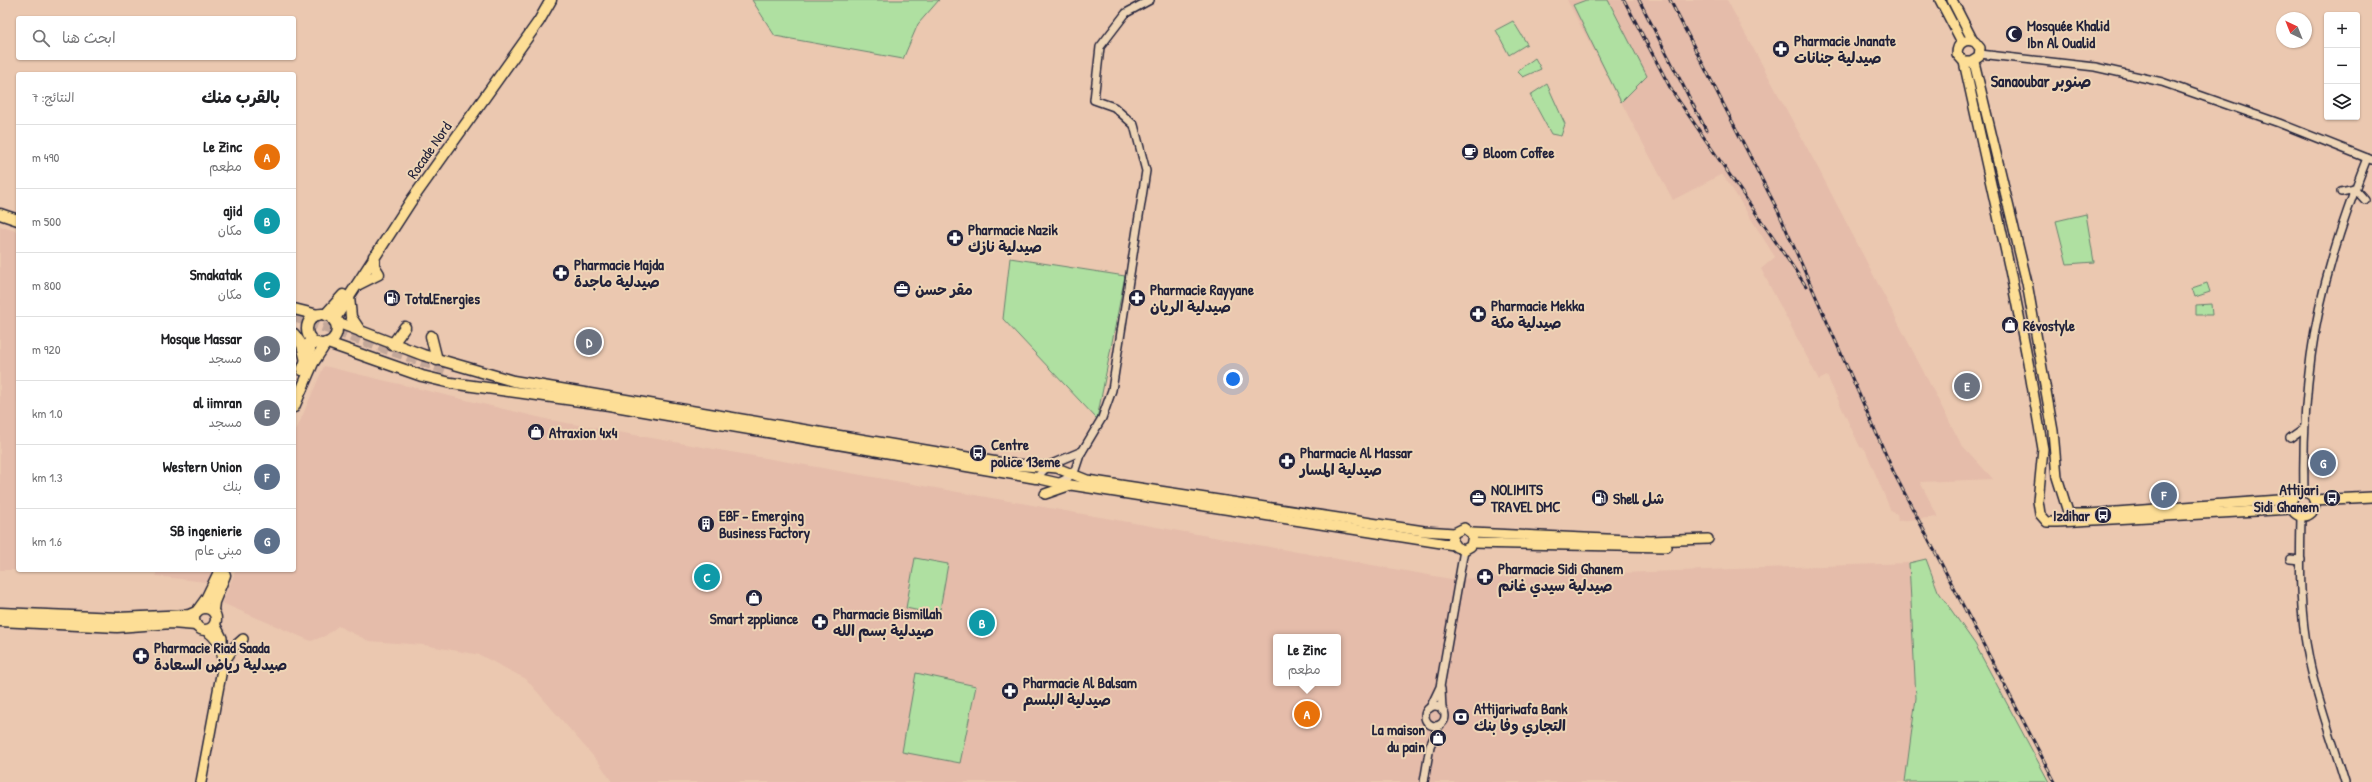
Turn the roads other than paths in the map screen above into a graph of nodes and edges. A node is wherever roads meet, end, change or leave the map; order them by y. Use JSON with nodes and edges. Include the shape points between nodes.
{"nodes":[{"id":1,"x":550,"y":0,"type":"edge"},
{"id":2,"x":1150,"y":0,"type":"edge"},
{"id":3,"x":1940,"y":0,"type":"edge"},
{"id":4,"x":1952,"y":0,"type":"edge"},
{"id":5,"x":1973,"y":41,"type":"junction"},
{"id":6,"x":1962,"y":42,"type":"junction"},
{"id":7,"x":1980,"y":54,"type":"junction"},
{"id":8,"x":1964,"y":62,"type":"junction"},
{"id":9,"x":1974,"y":62,"type":"junction"},
{"id":10,"x":2369,"y":159,"type":"edge"},
{"id":11,"x":2355,"y":189,"type":"junction"},
{"id":12,"x":2341,"y":192,"type":"dead end"},
{"id":13,"x":2365,"y":200,"type":"dead end"},
{"id":14,"x":0,"y":207,"type":"edge"},
{"id":15,"x":16,"y":212,"type":"edge"},
{"id":16,"x":0,"y":214,"type":"edge"},
{"id":17,"x":16,"y":219,"type":"edge"},
{"id":18,"x":374,"y":256,"type":"junction"},
{"id":19,"x":354,"y":287,"type":"junction"},
{"id":20,"x":349,"y":296,"type":"junction"},
{"id":21,"x":296,"y":310,"type":"edge"},
{"id":22,"x":328,"y":318,"type":"junction"},
{"id":23,"x":405,"y":327,"type":"dead end"},
{"id":24,"x":296,"y":332,"type":"edge"},
{"id":25,"x":362,"y":333,"type":"junction"},
{"id":26,"x":431,"y":336,"type":"dead end"},
{"id":27,"x":296,"y":337,"type":"edge"},
{"id":28,"x":309,"y":337,"type":"junction"},
{"id":29,"x":327,"y":343,"type":"junction"},
{"id":30,"x":392,"y":345,"type":"junction"},
{"id":31,"x":306,"y":360,"type":"junction"},
{"id":32,"x":437,"y":360,"type":"junction"},
{"id":33,"x":502,"y":378,"type":"junction"},
{"id":34,"x":296,"y":385,"type":"edge"},
{"id":35,"x":500,"y":390,"type":"junction"},
{"id":36,"x":296,"y":402,"type":"edge"},
{"id":37,"x":2304,"y":428,"type":"junction"},
{"id":38,"x":2290,"y":438,"type":"dead end"},
{"id":39,"x":1082,"y":451,"type":"junction"},
{"id":40,"x":1046,"y":467,"type":"junction"},
{"id":41,"x":1071,"y":475,"type":"junction"},
{"id":42,"x":1036,"y":478,"type":"junction"},
{"id":43,"x":1058,"y":483,"type":"junction"},
{"id":44,"x":1073,"y":485,"type":"junction"},
{"id":45,"x":2304,"y":492,"type":"junction"},
{"id":46,"x":1045,"y":494,"type":"dead end"},
{"id":47,"x":2372,"y":497,"type":"edge"},
{"id":48,"x":2372,"y":502,"type":"edge"},
{"id":49,"x":2314,"y":503,"type":"junction"},
{"id":50,"x":2292,"y":504,"type":"junction"},
{"id":51,"x":2301,"y":516,"type":"junction"},
{"id":52,"x":1454,"y":533,"type":"junction"},
{"id":53,"x":1472,"y":533,"type":"junction"},
{"id":54,"x":1708,"y":542,"type":"dead end"},
{"id":55,"x":1472,"y":543,"type":"junction"},
{"id":56,"x":1642,"y":544,"type":"junction"},
{"id":57,"x":1454,"y":545,"type":"junction"},
{"id":58,"x":1464,"y":550,"type":"junction"},
{"id":59,"x":2290,"y":559,"type":"dead end"},
{"id":60,"x":2301,"y":560,"type":"junction"},
{"id":61,"x":219,"y":572,"type":"edge"},
{"id":62,"x":226,"y":572,"type":"edge"},
{"id":63,"x":213,"y":610,"type":"junction"},
{"id":64,"x":197,"y":611,"type":"junction"},
{"id":65,"x":0,"y":613,"type":"edge"},
{"id":66,"x":0,"y":621,"type":"edge"},
{"id":67,"x":215,"y":624,"type":"junction"},
{"id":68,"x":200,"y":628,"type":"junction"},
{"id":69,"x":243,"y":639,"type":"dead end"},
{"id":70,"x":222,"y":653,"type":"junction"},
{"id":71,"x":223,"y":664,"type":"junction"},
{"id":72,"x":1440,"y":687,"type":"junction"},
{"id":73,"x":1430,"y":708,"type":"junction"},
{"id":74,"x":1442,"y":710,"type":"junction"},
{"id":75,"x":1428,"y":723,"type":"junction"},
{"id":76,"x":1439,"y":726,"type":"junction"},
{"id":77,"x":1430,"y":746,"type":"junction"},
{"id":78,"x":202,"y":782,"type":"edge"},
{"id":79,"x":1424,"y":782,"type":"edge"},
{"id":80,"x":2345,"y":782,"type":"edge"}],
"edges":[{"from":1,"to":18,"type":"highway","name":"Rocade Nord","via":[[539,21]]},
{"from":1,"to":22,"type":"highway","name":"Rocade Nord","via":[[431,166]]},
{"from":2,"to":39,"type":"street","via":[[1126,13],[1100,47],[1094,100],[1114,106],[1130,120],[1141,146],[1146,171],[1112,390],[1098,425]]},
{"from":3,"to":6,"type":"main road"},
{"from":4,"to":5,"type":"main road"},
{"from":5,"to":6,"type":"main road"},
{"from":5,"to":7,"type":"main road","via":[[1978,46]]},
{"from":6,"to":8,"type":"main road","via":[[1957,54]]},
{"from":7,"to":9,"type":"main road"},
{"from":7,"to":10,"type":"street","via":[[2095,67],[2162,82],[2279,123]]},
{"from":8,"to":9,"type":"main road"},
{"from":8,"to":50,"type":"main road","via":[[2010,270],[2043,449],[2038,501],[2040,514],[2047,522],[2189,516]]},
{"from":9,"to":50,"type":"main road","via":[[2027,283],[2053,431],[2057,477],[2064,506],[2069,514]]},
{"from":10,"to":11,"type":"street"},
{"from":11,"to":12,"type":"street"},
{"from":11,"to":13,"type":"street"},
{"from":11,"to":37,"type":"street","via":[[2334,252],[2318,316],[2311,355]]},
{"from":14,"to":15,"type":"highway"},
{"from":16,"to":17,"type":"highway"},
{"from":18,"to":19,"type":"highway","name":"Rocade Nord"},
{"from":18,"to":19,"type":"highway","via":[[374,266],[379,274]]},
{"from":19,"to":20,"type":"highway","name":"Rocade Nord"},
{"from":20,"to":22,"type":"highway","name":"Rocade Nord"},
{"from":20,"to":25,"type":"highway","via":[[351,317]]},
{"from":21,"to":22,"type":"highway"},
{"from":22,"to":25,"type":"highway"},
{"from":22,"to":28,"type":"highway","via":[[308,324]]},
{"from":22,"to":29,"type":"highway","via":[[336,334]]},
{"from":23,"to":30,"type":"highway"},
{"from":24,"to":28,"type":"highway"},
{"from":25,"to":30,"type":"highway"},
{"from":26,"to":32,"type":"highway"},
{"from":27,"to":31,"type":"highway","via":[[302,345]]},
{"from":28,"to":29,"type":"highway","via":[[315,342]]},
{"from":28,"to":31,"type":"highway","via":[[310,347]]},
{"from":29,"to":35,"type":"highway","via":[[431,379]]},
{"from":29,"to":36,"type":"highway","via":[[313,363]]},
{"from":30,"to":32,"type":"highway"},
{"from":31,"to":34,"type":"highway"},
{"from":32,"to":33,"type":"highway"},
{"from":33,"to":35,"type":"highway","via":[[445,373]]},
{"from":33,"to":40,"type":"highway","via":[[1006,464]]},
{"from":35,"to":42,"type":"highway","via":[[609,405]]},
{"from":37,"to":38,"type":"street"},
{"from":37,"to":45,"type":"street"},
{"from":39,"to":40,"type":"street"},
{"from":39,"to":41,"type":"street"},
{"from":40,"to":41,"type":"main road","via":[[1057,468]]},
{"from":40,"to":42,"type":"street"},
{"from":41,"to":43,"type":"street"},
{"from":41,"to":52,"type":"main road","via":[[1095,482],[1424,531]]},
{"from":42,"to":43,"type":"main road"},
{"from":43,"to":44,"type":"main road"},
{"from":44,"to":46,"type":"main road"},
{"from":44,"to":57,"type":"main road"},
{"from":45,"to":49,"type":"main road","via":[[2310,494]]},
{"from":45,"to":50,"type":"main road","via":[[2296,494]]},
{"from":47,"to":49,"type":"main road"},
{"from":48,"to":49,"type":"main road"},
{"from":49,"to":51,"type":"main road","via":[[2310,514]]},
{"from":50,"to":51,"type":"main road"},
{"from":51,"to":60,"type":"street"},
{"from":52,"to":53,"type":"main road","via":[[1461,528]]},
{"from":52,"to":57,"type":"main road"},
{"from":53,"to":55,"type":"main road"},
{"from":53,"to":56,"type":"main road"},
{"from":54,"to":56,"type":"main road"},
{"from":55,"to":56,"type":"main road"},
{"from":55,"to":58,"type":"main road"},
{"from":57,"to":58,"type":"main road"},
{"from":58,"to":72,"type":"street"},
{"from":59,"to":60,"type":"street"},
{"from":60,"to":80,"type":"street","via":[[2302,599],[2309,660]]},
{"from":61,"to":64,"type":"highway"},
{"from":62,"to":63,"type":"highway","via":[[215,598]]},
{"from":63,"to":64,"type":"highway","via":[[205,607]]},
{"from":63,"to":67,"type":"highway"},
{"from":64,"to":65,"type":"highway","via":[[189,616],[118,618]]},
{"from":64,"to":68,"type":"highway","via":[[194,619]]},
{"from":66,"to":68,"type":"highway","via":[[117,627],[172,623]]},
{"from":67,"to":68,"type":"highway"},
{"from":67,"to":70,"type":"main road","via":[[222,638]]},
{"from":68,"to":70,"type":"main road","via":[[213,636]]},
{"from":69,"to":71,"type":"main road","via":[[234,647]]},
{"from":70,"to":71,"type":"main road"},
{"from":71,"to":78,"type":"main road"},
{"from":72,"to":73,"type":"street"},
{"from":72,"to":74,"type":"street"},
{"from":73,"to":74,"type":"street"},
{"from":73,"to":75,"type":"street","via":[[1426,715]]},
{"from":74,"to":76,"type":"street","via":[[1445,718]]},
{"from":75,"to":76,"type":"street"},
{"from":75,"to":77,"type":"street"},
{"from":76,"to":77,"type":"street"},
{"from":77,"to":79,"type":"street"}]}
